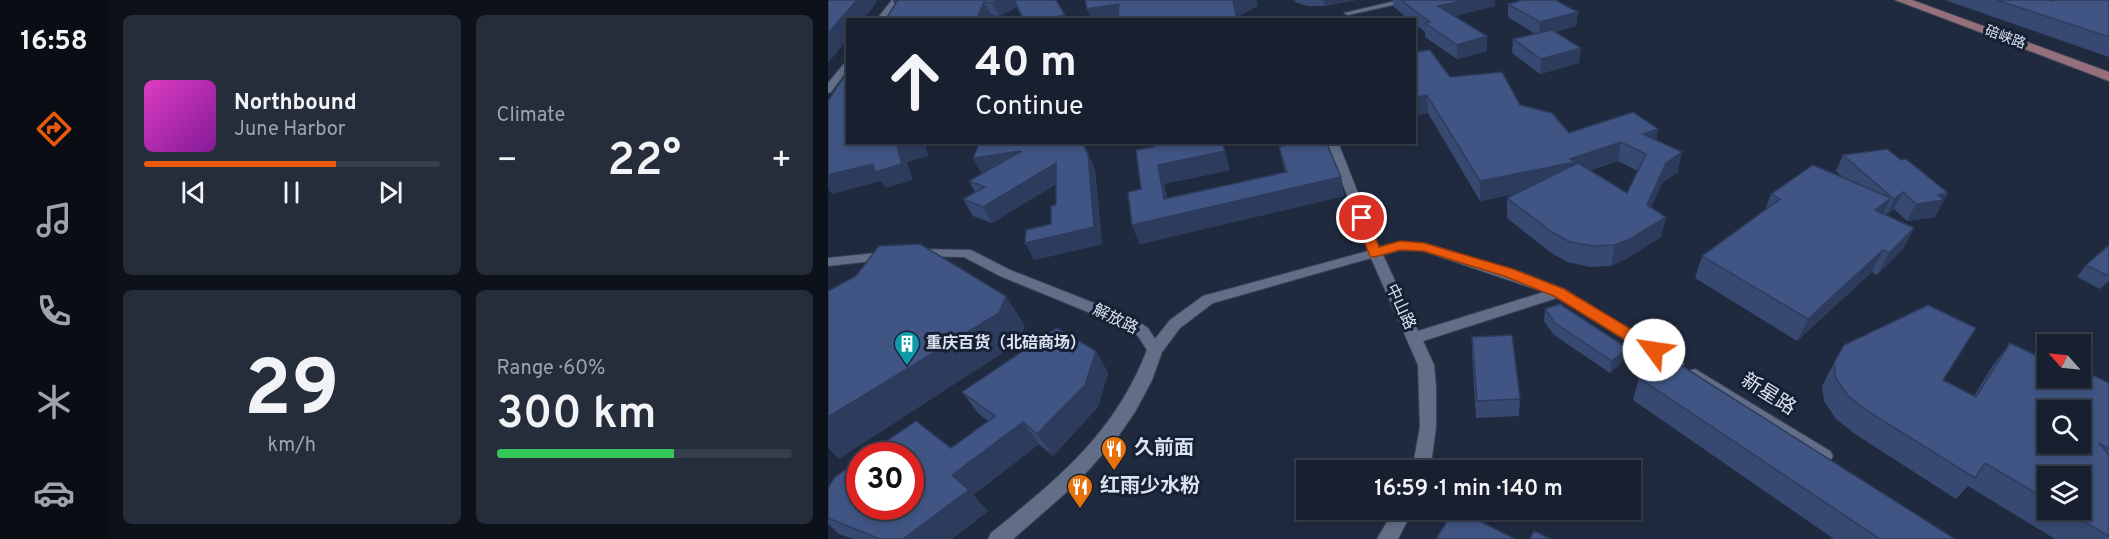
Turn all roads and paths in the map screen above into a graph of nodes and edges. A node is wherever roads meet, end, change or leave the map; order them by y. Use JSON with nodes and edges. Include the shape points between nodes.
{"nodes":[{"id":1,"x":896,"y":0,"type":"edge"},
{"id":2,"x":1411,"y":0,"type":"edge"},
{"id":3,"x":1901,"y":0,"type":"edge"},
{"id":4,"x":1918,"y":0,"type":"edge"},
{"id":5,"x":1348,"y":13,"type":"dead end"},
{"id":6,"x":882,"y":18,"type":"edge"},
{"id":7,"x":846,"y":65,"type":"edge"},
{"id":8,"x":2109,"y":69,"type":"edge"},
{"id":9,"x":2109,"y":77,"type":"edge"},
{"id":10,"x":828,"y":90,"type":"edge"},
{"id":11,"x":1333,"y":146,"type":"edge"},
{"id":12,"x":1374,"y":253,"type":"junction"},
{"id":13,"x":828,"y":262,"type":"edge"},
{"id":14,"x":1559,"y":292,"type":"junction"},
{"id":15,"x":1415,"y":338,"type":"junction"},
{"id":16,"x":1155,"y":350,"type":"junction"},
{"id":17,"x":1423,"y":460,"type":"edge"},
{"id":18,"x":1835,"y":464,"type":"edge"},
{"id":19,"x":1398,"y":520,"type":"edge"},
{"id":20,"x":998,"y":539,"type":"edge"},
{"id":21,"x":1387,"y":539,"type":"edge"}],
"edges":[{"from":1,"to":6,"type":"street"},
{"from":2,"to":5,"type":"street"},
{"from":3,"to":9,"type":"main road","name":"碚峡路"},
{"from":4,"to":8,"type":"main road","name":"碚峡路"},
{"from":7,"to":10,"type":"street"},
{"from":11,"to":12,"type":"street","name":"中山路"},
{"from":12,"to":14,"type":"street","name":"新星路","via":[[1400,246],[1424,247]]},
{"from":12,"to":15,"type":"street","name":"中山路"},
{"from":12,"to":16,"type":"street","name":"新星路","via":[[1208,299],[1175,324]]},
{"from":13,"to":16,"type":"street","name":"解放路","via":[[923,251],[966,253],[1005,273],[1127,322],[1143,332]]},
{"from":14,"to":15,"type":"street"},
{"from":14,"to":18,"type":"street","name":"新星路"},
{"from":15,"to":17,"type":"street","name":"中山路","via":[[1426,365],[1428,387]]},
{"from":16,"to":20,"type":"street","via":[[1148,374],[1119,425],[1067,483]]},
{"from":19,"to":21,"type":"street"}]}
